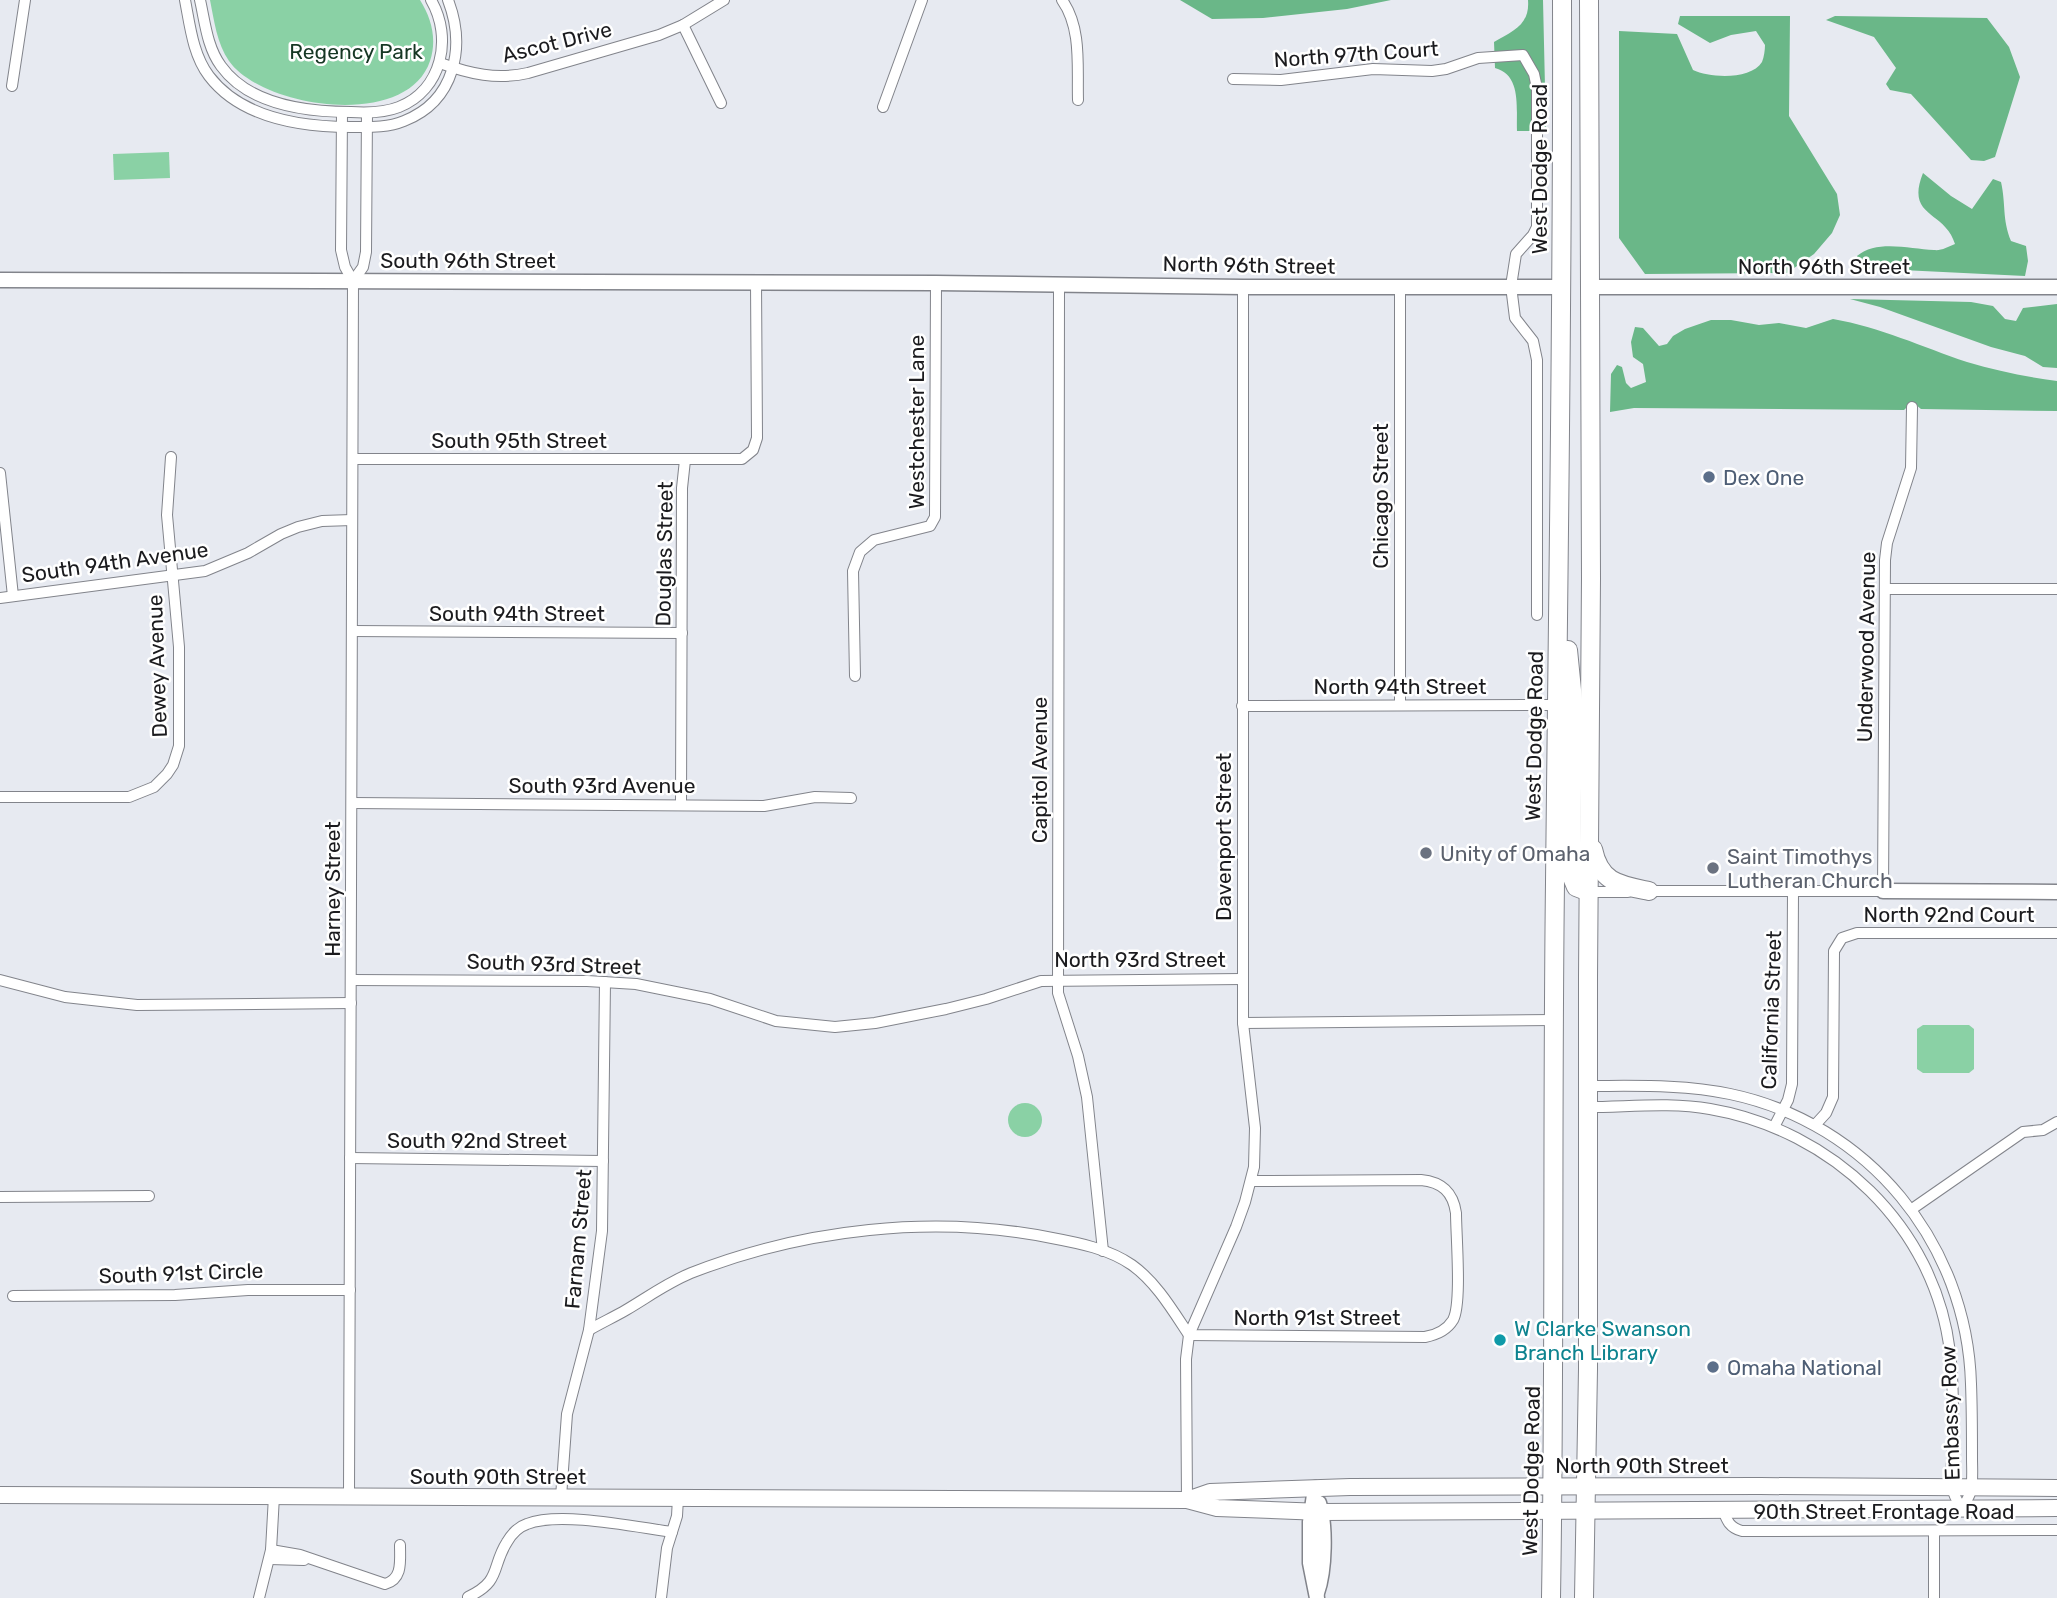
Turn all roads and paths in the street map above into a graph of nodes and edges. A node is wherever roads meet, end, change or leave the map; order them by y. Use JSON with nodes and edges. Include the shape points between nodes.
{"nodes":[{"id":1,"x":25,"y":0,"type":"edge"},
{"id":2,"x":185,"y":0,"type":"edge"},
{"id":3,"x":200,"y":0,"type":"edge"},
{"id":4,"x":431,"y":0,"type":"edge"},
{"id":5,"x":447,"y":0,"type":"edge"},
{"id":6,"x":724,"y":0,"type":"edge"},
{"id":7,"x":922,"y":0,"type":"edge"},
{"id":8,"x":1062,"y":0,"type":"edge"},
{"id":9,"x":1562,"y":0,"type":"edge"},
{"id":10,"x":1589,"y":0,"type":"edge"},
{"id":11,"x":682,"y":25,"type":"junction"},
{"id":12,"x":440,"y":63,"type":"junction"},
{"id":13,"x":454,"y":68,"type":"junction"},
{"id":14,"x":1233,"y":79,"type":"dead end"},
{"id":15,"x":12,"y":86,"type":"dead end"},
{"id":16,"x":1078,"y":100,"type":"dead end"},
{"id":17,"x":722,"y":103,"type":"dead end"},
{"id":18,"x":883,"y":107,"type":"dead end"},
{"id":19,"x":342,"y":112,"type":"junction"},
{"id":20,"x":367,"y":113,"type":"junction"},
{"id":21,"x":342,"y":127,"type":"junction"},
{"id":22,"x":367,"y":127,"type":"junction"},
{"id":23,"x":0,"y":280,"type":"edge"},
{"id":24,"x":354,"y":281,"type":"junction"},
{"id":25,"x":756,"y":282,"type":"junction"},
{"id":26,"x":936,"y":283,"type":"junction"},
{"id":27,"x":1059,"y":285,"type":"junction"},
{"id":28,"x":1511,"y":286,"type":"junction"},
{"id":29,"x":1243,"y":287,"type":"junction"},
{"id":30,"x":1400,"y":287,"type":"junction"},
{"id":31,"x":1562,"y":287,"type":"junction"},
{"id":32,"x":1591,"y":287,"type":"junction"},
{"id":33,"x":2057,"y":287,"type":"edge"},
{"id":34,"x":1912,"y":407,"type":"dead end"},
{"id":35,"x":171,"y":457,"type":"dead end"},
{"id":36,"x":353,"y":459,"type":"junction"},
{"id":37,"x":685,"y":460,"type":"junction"},
{"id":38,"x":0,"y":473,"type":"edge"},
{"id":39,"x":352,"y":520,"type":"junction"},
{"id":40,"x":173,"y":577,"type":"junction"},
{"id":41,"x":1885,"y":589,"type":"junction"},
{"id":42,"x":2057,"y":589,"type":"edge"},
{"id":43,"x":13,"y":596,"type":"junction"},
{"id":44,"x":0,"y":598,"type":"edge"},
{"id":45,"x":1559,"y":606,"type":"junction"},
{"id":46,"x":1537,"y":615,"type":"dead end"},
{"id":47,"x":352,"y":631,"type":"junction"},
{"id":48,"x":682,"y":633,"type":"junction"},
{"id":49,"x":855,"y":676,"type":"dead end"},
{"id":50,"x":1399,"y":704,"type":"junction"},
{"id":51,"x":1558,"y":705,"type":"junction"},
{"id":52,"x":1242,"y":706,"type":"junction"},
{"id":53,"x":0,"y":797,"type":"edge"},
{"id":54,"x":851,"y":798,"type":"dead end"},
{"id":55,"x":352,"y":803,"type":"junction"},
{"id":56,"x":681,"y":805,"type":"junction"},
{"id":57,"x":1589,"y":822,"type":"junction"},
{"id":58,"x":1649,"y":891,"type":"junction"},
{"id":59,"x":1793,"y":891,"type":"junction"},
{"id":60,"x":1883,"y":891,"type":"junction"},
{"id":61,"x":1589,"y":892,"type":"junction"},
{"id":62,"x":2057,"y":892,"type":"edge"},
{"id":63,"x":2057,"y":933,"type":"edge"},
{"id":64,"x":1242,"y":979,"type":"junction"},
{"id":65,"x":0,"y":980,"type":"edge"},
{"id":66,"x":351,"y":980,"type":"junction"},
{"id":67,"x":1058,"y":980,"type":"junction"},
{"id":68,"x":604,"y":982,"type":"junction"},
{"id":69,"x":351,"y":1003,"type":"junction"},
{"id":70,"x":1555,"y":1020,"type":"junction"},
{"id":71,"x":875,"y":1023,"type":"joint"},
{"id":72,"x":1243,"y":1023,"type":"junction"},
{"id":73,"x":1588,"y":1086,"type":"junction"},
{"id":74,"x":1711,"y":1090,"type":"junction"},
{"id":75,"x":1588,"y":1107,"type":"junction"},
{"id":76,"x":1707,"y":1109,"type":"junction"},
{"id":77,"x":1784,"y":1110,"type":"junction"},
{"id":78,"x":2057,"y":1122,"type":"edge"},
{"id":79,"x":1815,"y":1125,"type":"junction"},
{"id":80,"x":1774,"y":1127,"type":"junction"},
{"id":81,"x":350,"y":1158,"type":"junction"},
{"id":82,"x":603,"y":1161,"type":"junction"},
{"id":83,"x":1251,"y":1181,"type":"junction"},
{"id":84,"x":149,"y":1196,"type":"dead end"},
{"id":85,"x":0,"y":1197,"type":"edge"},
{"id":86,"x":1912,"y":1209,"type":"junction"},
{"id":87,"x":1103,"y":1251,"type":"junction"},
{"id":88,"x":350,"y":1290,"type":"junction"},
{"id":89,"x":13,"y":1296,"type":"dead end"},
{"id":90,"x":589,"y":1330,"type":"junction"},
{"id":91,"x":1189,"y":1335,"type":"junction"},
{"id":92,"x":1586,"y":1485,"type":"junction"},
{"id":93,"x":1554,"y":1486,"type":"junction"},
{"id":94,"x":1315,"y":1488,"type":"junction"},
{"id":95,"x":2057,"y":1488,"type":"edge"},
{"id":96,"x":1952,"y":1489,"type":"junction"},
{"id":97,"x":1972,"y":1489,"type":"junction"},
{"id":98,"x":0,"y":1495,"type":"edge"},
{"id":99,"x":274,"y":1496,"type":"junction"},
{"id":100,"x":349,"y":1496,"type":"junction"},
{"id":101,"x":561,"y":1497,"type":"junction"},
{"id":102,"x":678,"y":1498,"type":"junction"},
{"id":103,"x":996,"y":1499,"type":"joint"},
{"id":104,"x":1187,"y":1500,"type":"junction"},
{"id":105,"x":1962,"y":1508,"type":"junction"},
{"id":106,"x":2057,"y":1508,"type":"edge"},
{"id":107,"x":1723,"y":1510,"type":"junction"},
{"id":108,"x":1316,"y":1512,"type":"junction"},
{"id":109,"x":1553,"y":1512,"type":"junction"},
{"id":110,"x":1586,"y":1512,"type":"junction"},
{"id":111,"x":2057,"y":1530,"type":"edge"},
{"id":112,"x":1934,"y":1531,"type":"junction"},
{"id":113,"x":672,"y":1532,"type":"junction"},
{"id":114,"x":400,"y":1545,"type":"dead end"},
{"id":115,"x":270,"y":1555,"type":"junction"},
{"id":116,"x":468,"y":1597,"type":"edge"},
{"id":117,"x":1317,"y":1597,"type":"edge"},
{"id":118,"x":259,"y":1598,"type":"edge"},
{"id":119,"x":662,"y":1598,"type":"edge"},
{"id":120,"x":1551,"y":1598,"type":"edge"},
{"id":121,"x":1584,"y":1598,"type":"edge"},
{"id":122,"x":1934,"y":1598,"type":"edge"}],
"edges":[{"from":1,"to":15,"type":"street"},
{"from":2,"to":21,"type":"street","via":[[200,60],[223,91],[278,119]]},
{"from":3,"to":19,"type":"street","via":[[214,54],[246,89],[283,104]]},
{"from":4,"to":12,"type":"street","via":[[442,30]]},
{"from":5,"to":13,"type":"street","via":[[457,28]]},
{"from":6,"to":11,"type":"street","name":"Ascot Drive"},
{"from":7,"to":18,"type":"street"},
{"from":8,"to":16,"type":"street","via":[[1076,39]]},
{"from":9,"to":31,"type":"highway","name":"West Dodge Road"},
{"from":10,"to":32,"type":"highway"},
{"from":11,"to":13,"type":"street","name":"Ascot Drive","via":[[636,43],[513,76],[486,76]]},
{"from":11,"to":17,"type":"street"},
{"from":12,"to":13,"type":"street","name":"Ascot Drive"},
{"from":12,"to":20,"type":"street","via":[[428,84],[408,103]]},
{"from":13,"to":22,"type":"street","via":[[440,93],[416,115],[387,126]]},
{"from":14,"to":28,"type":"street","name":"North 97th Court","via":[[1281,80],[1373,69],[1432,71],[1478,58],[1522,55],[1537,88],[1537,219],[1533,235],[1516,254]]},
{"from":19,"to":20,"type":"street"},
{"from":19,"to":21,"type":"street"},
{"from":20,"to":22,"type":"street"},
{"from":21,"to":22,"type":"street"},
{"from":21,"to":24,"type":"street","via":[[341,250]]},
{"from":22,"to":24,"type":"street","via":[[366,252]]},
{"from":23,"to":24,"type":"street","name":"South 96th Street"},
{"from":24,"to":25,"type":"street","name":"South 96th Street"},
{"from":24,"to":36,"type":"street","name":"Harney Street"},
{"from":25,"to":26,"type":"street","name":"South 96th Street"},
{"from":25,"to":37,"type":"street","name":"Douglas Street","via":[[755,446],[737,461]]},
{"from":26,"to":27,"type":"street","name":"North 96th Street"},
{"from":26,"to":49,"type":"street","name":"Westchester Lane","via":[[936,517],[930,526],[874,540],[860,552],[853,571]]},
{"from":27,"to":29,"type":"street","name":"North 96th Street"},
{"from":27,"to":67,"type":"street","name":"Capitol Avenue"},
{"from":28,"to":30,"type":"street","name":"North 96th Street"},
{"from":28,"to":31,"type":"street","name":"North 96th Street"},
{"from":28,"to":46,"type":"street","via":[[1515,318],[1534,341],[1537,360]]},
{"from":29,"to":30,"type":"street","name":"North 96th Street"},
{"from":29,"to":52,"type":"street","name":"Davenport Street"},
{"from":30,"to":50,"type":"street","name":"Chicago Street"},
{"from":31,"to":45,"type":"highway","name":"West Dodge Road"},
{"from":32,"to":33,"type":"street","name":"North 96th Street"},
{"from":32,"to":57,"type":"highway"},
{"from":34,"to":41,"type":"street","name":"Underwood Avenue","via":[[1911,468],[1887,543]]},
{"from":35,"to":40,"type":"street","name":"Dewey Avenue","via":[[167,515]]},
{"from":36,"to":37,"type":"street","name":"South 95th Street"},
{"from":36,"to":39,"type":"street","name":"Harney Street"},
{"from":37,"to":48,"type":"street","name":"Douglas Street"},
{"from":38,"to":43,"type":"street"},
{"from":39,"to":40,"type":"street","name":"South 94th Avenue","via":[[298,527],[225,564]]},
{"from":39,"to":47,"type":"street","name":"Harney Street"},
{"from":40,"to":43,"type":"street","name":"South 94th Avenue"},
{"from":40,"to":53,"type":"street","name":"Dewey Avenue","via":[[179,647],[178,746],[167,774],[138,795]]},
{"from":41,"to":42,"type":"street"},
{"from":41,"to":60,"type":"street","name":"Underwood Avenue"},
{"from":43,"to":44,"type":"street","name":"South 94th Avenue"},
{"from":45,"to":51,"type":"highway","name":"West Dodge Road"},
{"from":45,"to":61,"type":"highway","via":[[1573,700],[1572,880]]},
{"from":47,"to":48,"type":"street","name":"South 94th Street"},
{"from":47,"to":55,"type":"street","name":"Harney Street"},
{"from":48,"to":56,"type":"street","name":"Douglas Street"},
{"from":50,"to":51,"type":"street","name":"North 94th Street"},
{"from":50,"to":52,"type":"street","name":"North 94th Street"},
{"from":51,"to":70,"type":"highway","name":"West Dodge Road"},
{"from":52,"to":64,"type":"street","name":"Davenport Street"},
{"from":54,"to":56,"type":"street","name":"South 93rd Avenue","via":[[815,797],[764,806]]},
{"from":55,"to":56,"type":"street","name":"South 93rd Avenue"},
{"from":55,"to":66,"type":"street","name":"Harney Street"},
{"from":57,"to":58,"type":"highway","via":[[1595,858],[1605,876]]},
{"from":57,"to":61,"type":"highway"},
{"from":58,"to":59,"type":"street"},
{"from":58,"to":61,"type":"street"},
{"from":59,"to":60,"type":"street"},
{"from":59,"to":77,"type":"street","name":"California Street","via":[[1792,1076]]},
{"from":60,"to":62,"type":"street"},
{"from":61,"to":73,"type":"highway"},
{"from":63,"to":79,"type":"street","name":"North 92nd Court","via":[[1857,933],[1842,937],[1834,951],[1833,1097]]},
{"from":64,"to":67,"type":"street","name":"North 93rd Street"},
{"from":64,"to":72,"type":"street","name":"Davenport Street"},
{"from":65,"to":69,"type":"street","via":[[65,997],[137,1004]]},
{"from":66,"to":68,"type":"street","name":"South 93rd Street"},
{"from":66,"to":69,"type":"street","name":"Harney Street"},
{"from":67,"to":71,"type":"street","name":"North 93rd Street"},
{"from":67,"to":87,"type":"street","name":"Capitol Avenue","via":[[1087,1097]]},
{"from":68,"to":71,"type":"street","name":"South 93rd Street","via":[[671,989],[776,1021],[808,1026]]},
{"from":68,"to":82,"type":"street","name":"Farnam Street"},
{"from":69,"to":81,"type":"street","name":"Harney Street"},
{"from":70,"to":72,"type":"street"},
{"from":70,"to":93,"type":"highway","name":"West Dodge Road"},
{"from":72,"to":83,"type":"street","name":"Davenport Street","via":[[1255,1128]]},
{"from":73,"to":74,"type":"street","name":"Embassy Row"},
{"from":73,"to":75,"type":"highway"},
{"from":74,"to":76,"type":"street"},
{"from":74,"to":77,"type":"street","name":"Embassy Row"},
{"from":75,"to":76,"type":"street","name":"Embassy Row"},
{"from":75,"to":92,"type":"highway"},
{"from":76,"to":80,"type":"street","name":"Embassy Row"},
{"from":77,"to":79,"type":"street","name":"Embassy Row"},
{"from":77,"to":80,"type":"street","name":"California Street"},
{"from":78,"to":86,"type":"street","via":[[2043,1130],[2023,1132]]},
{"from":79,"to":86,"type":"street","name":"Embassy Row","via":[[1868,1162]]},
{"from":80,"to":96,"type":"street","name":"Embassy Row","via":[[1826,1154],[1868,1189],[1898,1222],[1928,1273],[1950,1352]]},
{"from":81,"to":82,"type":"street","name":"South 92nd Street"},
{"from":81,"to":88,"type":"street","name":"Harney Street"},
{"from":82,"to":90,"type":"street","name":"Farnam Street","via":[[600,1255]]},
{"from":83,"to":91,"type":"street","name":"Davenport Street"},
{"from":83,"to":91,"type":"street","name":"North 91st Street","via":[[1425,1180],[1440,1185],[1451,1195],[1456,1213],[1453,1319],[1444,1330],[1425,1337]]},
{"from":84,"to":85,"type":"street"},
{"from":86,"to":97,"type":"street","name":"Embassy Row","via":[[1946,1268],[1967,1336]]},
{"from":87,"to":90,"type":"street","via":[[1006,1231],[873,1230],[776,1247],[692,1273]]},
{"from":87,"to":91,"type":"street","via":[[1145,1276]]},
{"from":88,"to":89,"type":"street","name":"South 91st Circle"},
{"from":88,"to":100,"type":"street","name":"Harney Street"},
{"from":90,"to":101,"type":"street","name":"Farnam Street","via":[[567,1414]]},
{"from":91,"to":104,"type":"street","name":"Davenport Street"},
{"from":92,"to":93,"type":"main road","name":"North 90th Street"},
{"from":92,"to":96,"type":"main road","name":"North 90th Street"},
{"from":92,"to":110,"type":"highway"},
{"from":93,"to":94,"type":"main road","name":"North 90th Street"},
{"from":93,"to":109,"type":"highway","name":"West Dodge Road"},
{"from":94,"to":104,"type":"main road","name":"North 90th Street","via":[[1210,1492]]},
{"from":94,"to":108,"type":"street"},
{"from":95,"to":97,"type":"main road","name":"North 90th Street"},
{"from":96,"to":97,"type":"main road","name":"North 90th Street"},
{"from":96,"to":105,"type":"street","name":"Embassy Row"},
{"from":97,"to":105,"type":"street","name":"Embassy Row"},
{"from":98,"to":99,"type":"main road","name":"South 90th Street"},
{"from":99,"to":100,"type":"main road","name":"South 90th Street"},
{"from":99,"to":115,"type":"street"},
{"from":100,"to":101,"type":"main road","name":"South 90th Street"},
{"from":101,"to":102,"type":"main road","name":"South 90th Street"},
{"from":102,"to":103,"type":"main road","name":"South 90th Street"},
{"from":102,"to":113,"type":"street"},
{"from":103,"to":104,"type":"main road","name":"North 90th Street"},
{"from":104,"to":108,"type":"main road","name":"North 90th Street","via":[[1212,1507]]},
{"from":105,"to":106,"type":"main road","name":"North 90th Street"},
{"from":105,"to":107,"type":"main road","name":"North 90th Street"},
{"from":107,"to":110,"type":"main road","name":"North 90th Street"},
{"from":107,"to":112,"type":"street","name":"90th Street Frontage Road","via":[[1728,1523],[1742,1531]]},
{"from":108,"to":109,"type":"main road","name":"North 90th Street"},
{"from":108,"to":117,"type":"street","via":[[1310,1570]]},
{"from":109,"to":110,"type":"main road","name":"North 90th Street"},
{"from":109,"to":120,"type":"highway","name":"West Dodge Road"},
{"from":110,"to":121,"type":"highway"},
{"from":111,"to":112,"type":"street","name":"90th Street Frontage Road"},
{"from":112,"to":122,"type":"street"},
{"from":113,"to":116,"type":"street","via":[[608,1522],[527,1524],[508,1540],[489,1583]]},
{"from":113,"to":119,"type":"street"},
{"from":114,"to":115,"type":"street","via":[[399,1573],[390,1583],[312,1560]]},
{"from":115,"to":118,"type":"street"}]}
